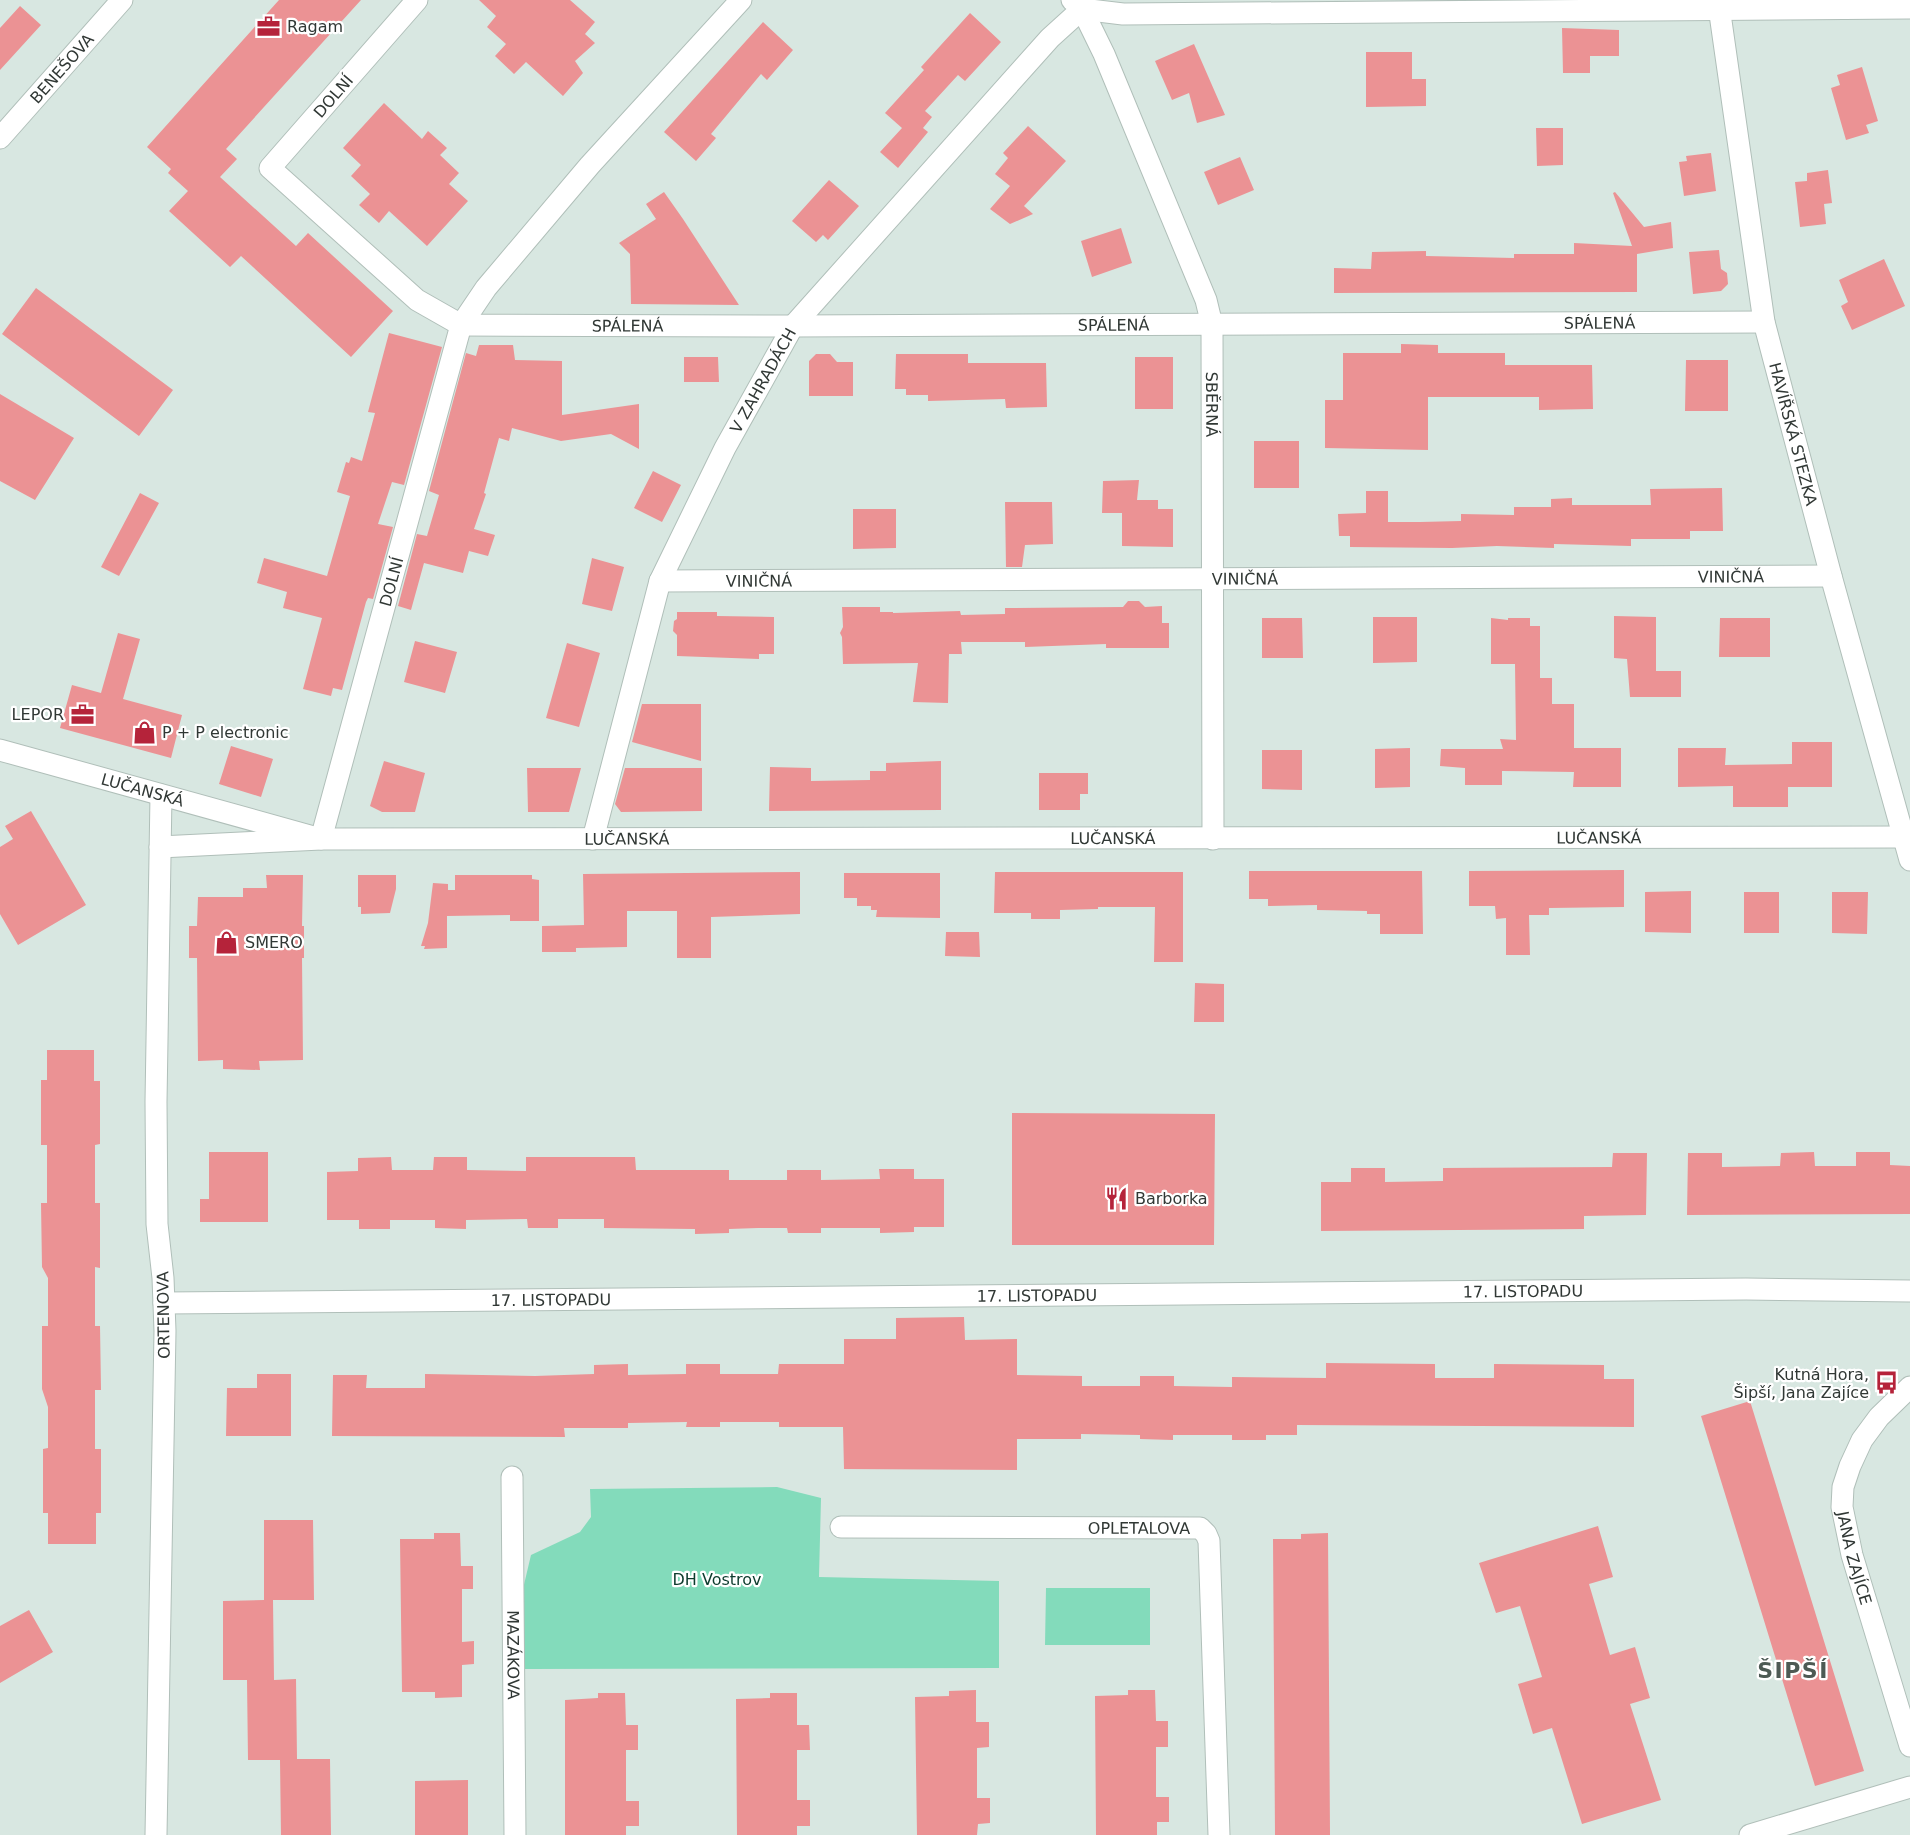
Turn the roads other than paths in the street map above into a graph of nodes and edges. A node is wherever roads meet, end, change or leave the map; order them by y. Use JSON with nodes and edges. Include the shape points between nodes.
{"nodes":[{"id":1,"x":122,"y":0,"type":"edge"},
{"id":2,"x":417,"y":0,"type":"edge"},
{"id":3,"x":741,"y":0,"type":"edge"},
{"id":4,"x":1077,"y":4,"type":"edge"},
{"id":5,"x":1718,"y":4,"type":"edge"},
{"id":6,"x":1910,"y":8,"type":"edge"},
{"id":7,"x":0,"y":138,"type":"edge"},
{"id":8,"x":1764,"y":322,"type":"junction"},
{"id":9,"x":461,"y":325,"type":"junction"},
{"id":10,"x":1212,"y":325,"type":"junction"},
{"id":11,"x":793,"y":326,"type":"junction"},
{"id":12,"x":1831,"y":576,"type":"junction"},
{"id":13,"x":1212,"y":578,"type":"junction"},
{"id":14,"x":660,"y":581,"type":"junction"},
{"id":15,"x":0,"y":750,"type":"edge"},
{"id":16,"x":161,"y":795,"type":"junction"},
{"id":17,"x":1904,"y":837,"type":"junction"},
{"id":18,"x":321,"y":839,"type":"junction"},
{"id":19,"x":593,"y":839,"type":"junction"},
{"id":20,"x":1213,"y":839,"type":"junction"},
{"id":21,"x":160,"y":847,"type":"junction"},
{"id":22,"x":1910,"y":860,"type":"edge"},
{"id":23,"x":1910,"y":1291,"type":"edge"},
{"id":24,"x":164,"y":1303,"type":"junction"},
{"id":25,"x":1910,"y":1387,"type":"edge"},
{"id":26,"x":512,"y":1477,"type":"dead end"},
{"id":27,"x":841,"y":1527,"type":"dead end"},
{"id":28,"x":1910,"y":1746,"type":"edge"},
{"id":29,"x":1910,"y":1787,"type":"edge"},
{"id":30,"x":156,"y":1835,"type":"edge"},
{"id":31,"x":515,"y":1835,"type":"edge"},
{"id":32,"x":1219,"y":1835,"type":"edge"},
{"id":33,"x":1750,"y":1835,"type":"edge"}],
"edges":[{"from":1,"to":7,"type":"street","name":"BENEŠOVA"},
{"from":2,"to":9,"type":"street","name":"DOLNÍ","via":[[270,168],[417,300]]},
{"from":3,"to":9,"type":"street","name":"DOLNÍ","via":[[590,165],[486,288]]},
{"from":4,"to":5,"type":"street","via":[[1123,14]]},
{"from":4,"to":10,"type":"street","name":"SBĚRNÁ","via":[[1104,54],[1206,300]]},
{"from":4,"to":11,"type":"street","name":"V ZAHRADÁCH"},
{"from":5,"to":6,"type":"street"},
{"from":5,"to":8,"type":"street","name":"HAVÍŘSKÁ STEZKA"},
{"from":8,"to":10,"type":"street","name":"SPÁLENÁ"},
{"from":8,"to":12,"type":"street","name":"HAVÍŘSKÁ STEZKA"},
{"from":9,"to":11,"type":"street","name":"SPÁLENÁ"},
{"from":9,"to":18,"type":"street","name":"DOLNÍ"},
{"from":10,"to":11,"type":"street","name":"SPÁLENÁ"},
{"from":10,"to":13,"type":"street","name":"SBĚRNÁ"},
{"from":11,"to":14,"type":"street","name":"V ZAHRADÁCH","via":[[725,448]]},
{"from":12,"to":13,"type":"street","name":"VINIČNÁ"},
{"from":12,"to":17,"type":"street","name":"HAVÍŘSKÁ STEZKA"},
{"from":13,"to":14,"type":"street","name":"VINIČNÁ"},
{"from":13,"to":20,"type":"street","name":"SBĚRNÁ"},
{"from":14,"to":19,"type":"street","name":"V ZAHRADÁCH"},
{"from":15,"to":16,"type":"street","name":"LUČANSKÁ"},
{"from":16,"to":18,"type":"street","name":"LUČANSKÁ"},
{"from":16,"to":21,"type":"street","name":"ORTENOVA"},
{"from":17,"to":20,"type":"street","name":"LUČANSKÁ"},
{"from":17,"to":22,"type":"street","name":"HAVÍŘSKÁ STEZKA"},
{"from":18,"to":19,"type":"street","name":"LUČANSKÁ"},
{"from":18,"to":21,"type":"street","name":"LUČANSKÁ"},
{"from":19,"to":20,"type":"street","name":"LUČANSKÁ"},
{"from":21,"to":24,"type":"street","name":"ORTENOVA","via":[[157,1224]]},
{"from":23,"to":24,"type":"street","name":"17. LISTOPADU","via":[[1746,1289]]},
{"from":24,"to":30,"type":"street","name":"ORTENOVA"},
{"from":25,"to":28,"type":"street","name":"JANA ZAJÍCE","via":[[1879,1417],[1863,1440],[1843,1486],[1842,1507],[1852,1556]]},
{"from":26,"to":31,"type":"street","name":"MAZÁKOVA"},
{"from":27,"to":32,"type":"street","name":"OPLETALOVA","via":[[1200,1528],[1209,1541]]},
{"from":29,"to":33,"type":"street"}]}
